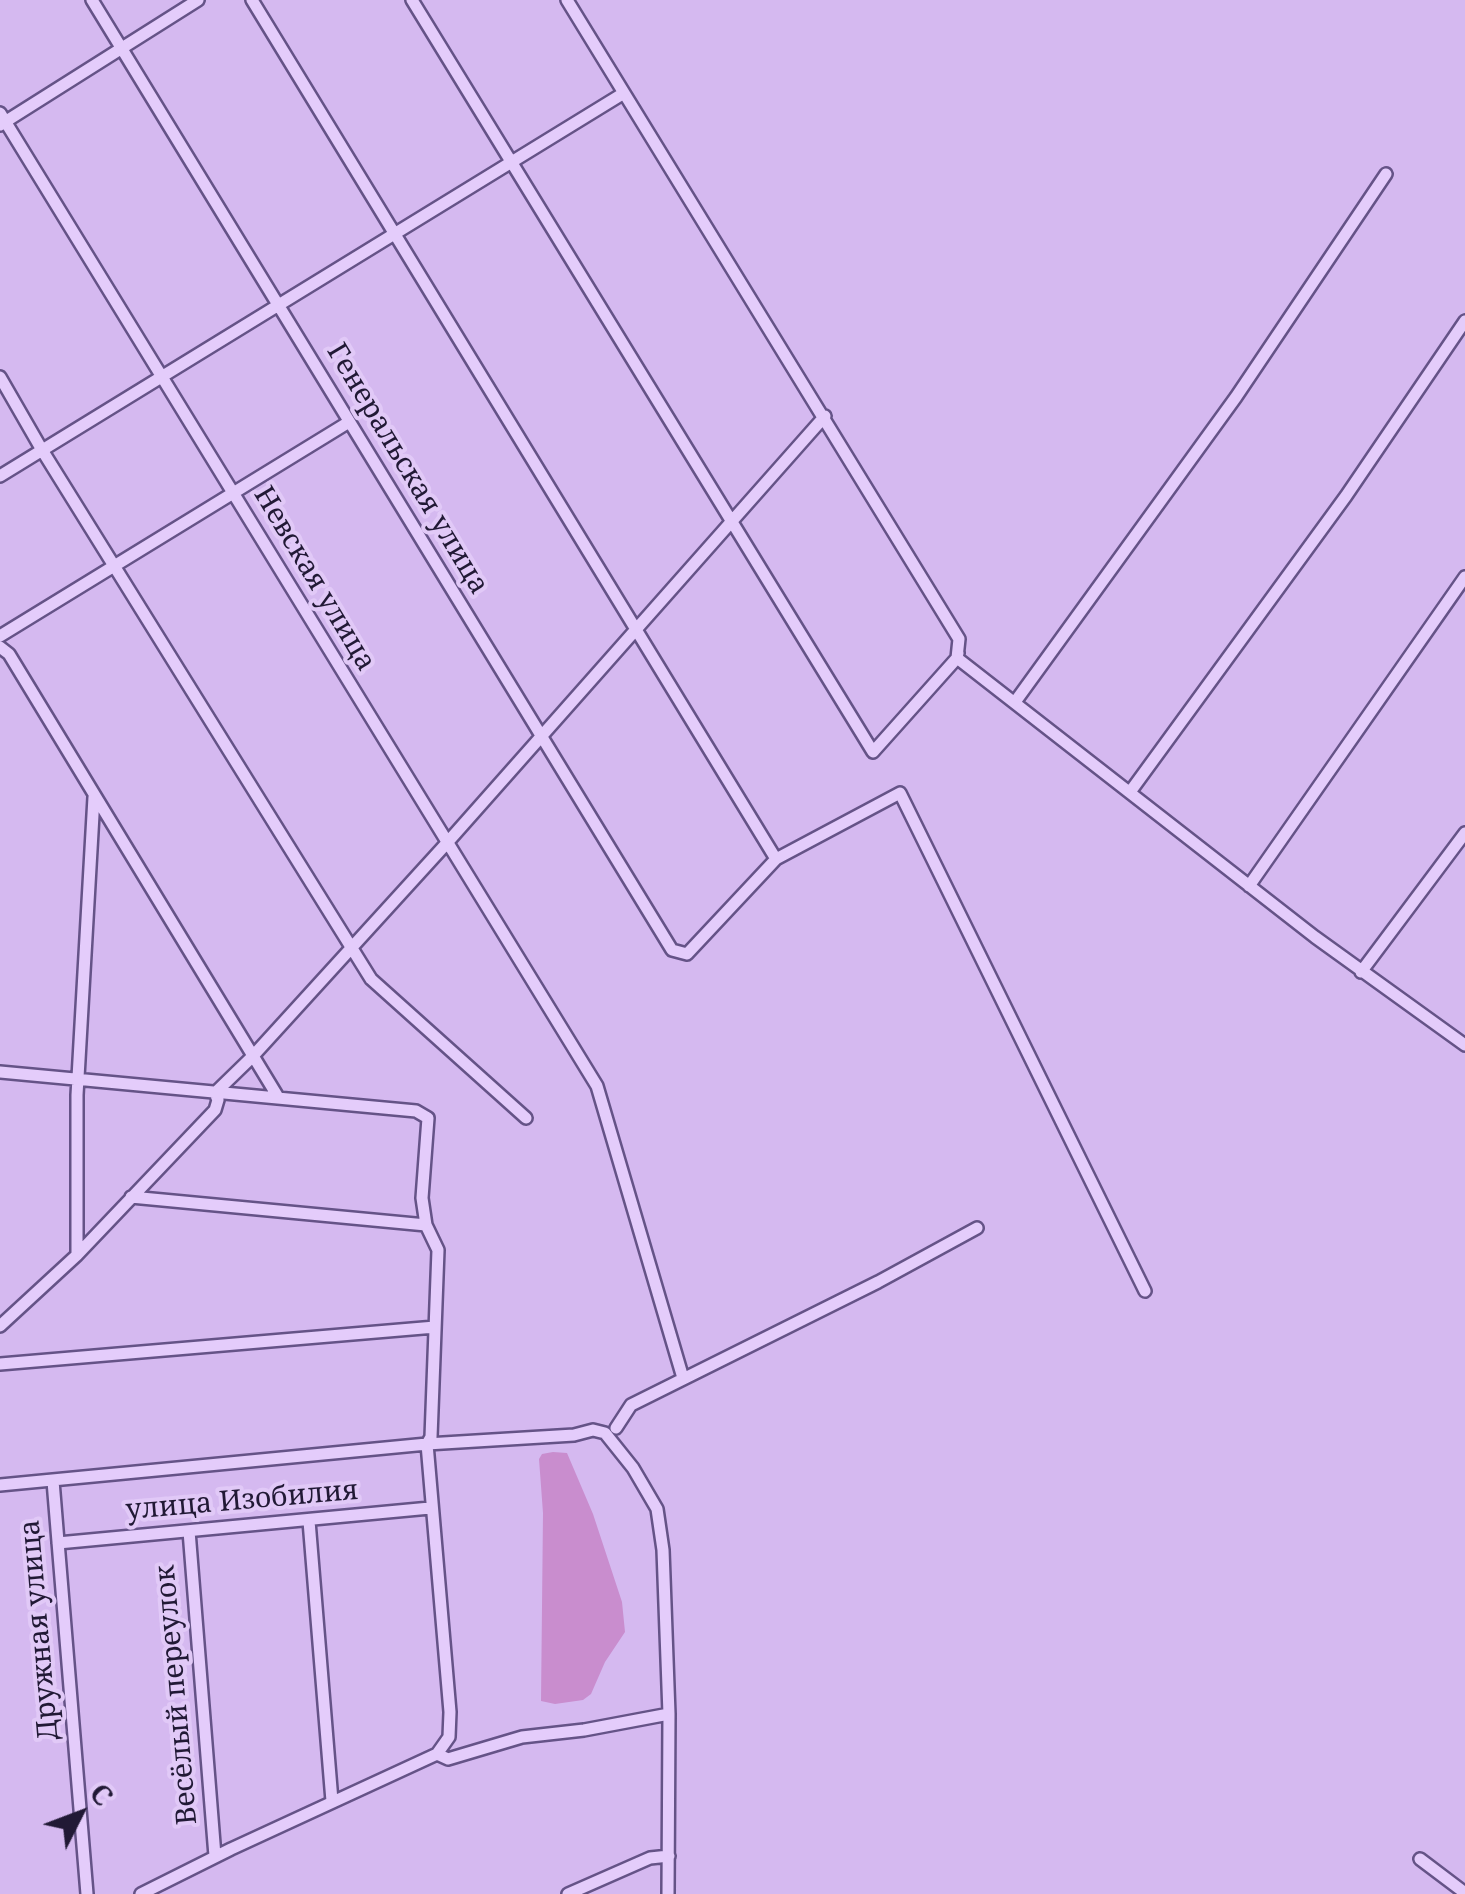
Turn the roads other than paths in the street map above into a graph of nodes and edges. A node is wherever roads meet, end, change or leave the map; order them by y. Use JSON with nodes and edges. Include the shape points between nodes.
{"nodes":[{"id":1,"x":92,"y":0,"type":"edge"},
{"id":2,"x":198,"y":0,"type":"edge"},
{"id":3,"x":252,"y":0,"type":"edge"},
{"id":4,"x":412,"y":0,"type":"edge"},
{"id":5,"x":567,"y":0,"type":"edge"},
{"id":6,"x":120,"y":47,"type":"junction"},
{"id":7,"x":624,"y":93,"type":"junction"},
{"id":8,"x":2,"y":120,"type":"edge"},
{"id":9,"x":512,"y":160,"type":"junction"},
{"id":10,"x":1386,"y":174,"type":"dead end"},
{"id":11,"x":395,"y":232,"type":"junction"},
{"id":12,"x":278,"y":306,"type":"junction"},
{"id":13,"x":1465,"y":321,"type":"edge"},
{"id":14,"x":162,"y":376,"type":"junction"},
{"id":15,"x":0,"y":377,"type":"edge"},
{"id":16,"x":824,"y":416,"type":"junction"},
{"id":17,"x":349,"y":422,"type":"junction"},
{"id":18,"x":42,"y":450,"type":"junction"},
{"id":19,"x":0,"y":476,"type":"edge"},
{"id":20,"x":233,"y":496,"type":"junction"},
{"id":21,"x":731,"y":522,"type":"junction"},
{"id":22,"x":114,"y":567,"type":"junction"},
{"id":23,"x":1465,"y":577,"type":"edge"},
{"id":24,"x":636,"y":627,"type":"junction"},
{"id":25,"x":0,"y":636,"type":"edge"},
{"id":26,"x":0,"y":647,"type":"edge"},
{"id":27,"x":957,"y":658,"type":"junction"},
{"id":28,"x":1015,"y":702,"type":"junction"},
{"id":29,"x":540,"y":734,"type":"junction"},
{"id":30,"x":1130,"y":792,"type":"junction"},
{"id":31,"x":94,"y":798,"type":"junction"},
{"id":32,"x":1465,"y":834,"type":"edge"},
{"id":33,"x":446,"y":844,"type":"junction"},
{"id":34,"x":776,"y":859,"type":"junction"},
{"id":35,"x":1249,"y":886,"type":"junction"},
{"id":36,"x":349,"y":948,"type":"junction"},
{"id":37,"x":1362,"y":972,"type":"junction"},
{"id":38,"x":1465,"y":1045,"type":"edge"},
{"id":39,"x":252,"y":1057,"type":"junction"},
{"id":40,"x":0,"y":1072,"type":"edge"},
{"id":41,"x":80,"y":1079,"type":"junction"},
{"id":42,"x":216,"y":1092,"type":"junction"},
{"id":43,"x":278,"y":1098,"type":"junction"},
{"id":44,"x":526,"y":1118,"type":"dead end"},
{"id":45,"x":131,"y":1198,"type":"junction"},
{"id":46,"x":426,"y":1225,"type":"junction"},
{"id":47,"x":977,"y":1228,"type":"dead end"},
{"id":48,"x":76,"y":1254,"type":"junction"},
{"id":49,"x":1145,"y":1291,"type":"dead end"},
{"id":50,"x":0,"y":1326,"type":"edge"},
{"id":51,"x":435,"y":1327,"type":"junction"},
{"id":52,"x":0,"y":1364,"type":"edge"},
{"id":53,"x":683,"y":1378,"type":"junction"},
{"id":54,"x":616,"y":1428,"type":"dead end"},
{"id":55,"x":427,"y":1444,"type":"junction"},
{"id":56,"x":54,"y":1481,"type":"junction"},
{"id":57,"x":0,"y":1485,"type":"edge"},
{"id":58,"x":430,"y":1508,"type":"junction"},
{"id":59,"x":309,"y":1520,"type":"junction"},
{"id":60,"x":189,"y":1531,"type":"junction"},
{"id":61,"x":58,"y":1543,"type":"junction"},
{"id":62,"x":669,"y":1714,"type":"junction"},
{"id":63,"x":437,"y":1754,"type":"junction"},
{"id":64,"x":332,"y":1801,"type":"junction"},
{"id":65,"x":215,"y":1856,"type":"junction"},
{"id":66,"x":669,"y":1856,"type":"junction"},
{"id":67,"x":1420,"y":1860,"type":"dead end"},
{"id":68,"x":1465,"y":1893,"type":"edge"},
{"id":69,"x":87,"y":1894,"type":"edge"},
{"id":70,"x":141,"y":1894,"type":"edge"},
{"id":71,"x":568,"y":1894,"type":"edge"},
{"id":72,"x":668,"y":1894,"type":"edge"}],
"edges":[{"from":1,"to":6,"type":"street","name":"Генеральская улица"},
{"from":2,"to":6,"type":"street"},
{"from":3,"to":11,"type":"street"},
{"from":4,"to":9,"type":"street"},
{"from":5,"to":7,"type":"street"},
{"from":6,"to":8,"type":"street"},
{"from":6,"to":12,"type":"street","name":"Генеральская улица"},
{"from":7,"to":9,"type":"street"},
{"from":7,"to":16,"type":"street"},
{"from":8,"to":14,"type":"street","name":"Невская улица"},
{"from":9,"to":11,"type":"street"},
{"from":9,"to":21,"type":"street"},
{"from":10,"to":28,"type":"street","via":[[1236,397]]},
{"from":11,"to":12,"type":"street"},
{"from":11,"to":24,"type":"street"},
{"from":12,"to":14,"type":"street"},
{"from":12,"to":17,"type":"street","name":"Генеральская улица"},
{"from":13,"to":30,"type":"street"},
{"from":14,"to":18,"type":"street"},
{"from":14,"to":20,"type":"street","name":"Невская улица"},
{"from":15,"to":18,"type":"street"},
{"from":16,"to":21,"type":"street"},
{"from":16,"to":27,"type":"street","via":[[959,639]]},
{"from":17,"to":20,"type":"street"},
{"from":17,"to":29,"type":"street","name":"Генеральская улица"},
{"from":18,"to":19,"type":"street"},
{"from":18,"to":22,"type":"street"},
{"from":20,"to":22,"type":"street"},
{"from":20,"to":33,"type":"street","name":"Невская улица"},
{"from":21,"to":24,"type":"street"},
{"from":21,"to":27,"type":"street","via":[[873,752]]},
{"from":22,"to":25,"type":"street"},
{"from":22,"to":36,"type":"street"},
{"from":23,"to":35,"type":"street"},
{"from":24,"to":29,"type":"street"},
{"from":24,"to":34,"type":"street"},
{"from":26,"to":31,"type":"street"},
{"from":27,"to":28,"type":"street"},
{"from":28,"to":30,"type":"street"},
{"from":29,"to":33,"type":"street"},
{"from":29,"to":34,"type":"street","name":"Генеральская улица","via":[[672,950],[688,954]]},
{"from":30,"to":35,"type":"street"},
{"from":31,"to":39,"type":"street"},
{"from":31,"to":41,"type":"street"},
{"from":32,"to":37,"type":"street"},
{"from":33,"to":36,"type":"street"},
{"from":33,"to":53,"type":"street","name":"Невская улица","via":[[597,1086]]},
{"from":34,"to":49,"type":"street","via":[[900,793]]},
{"from":35,"to":37,"type":"street"},
{"from":36,"to":39,"type":"street"},
{"from":36,"to":44,"type":"street","via":[[371,980]]},
{"from":37,"to":38,"type":"street"},
{"from":39,"to":42,"type":"street"},
{"from":39,"to":43,"type":"street"},
{"from":40,"to":41,"type":"street"},
{"from":41,"to":42,"type":"street"},
{"from":41,"to":48,"type":"street"},
{"from":42,"to":43,"type":"street"},
{"from":42,"to":45,"type":"street","via":[[215,1110]]},
{"from":43,"to":46,"type":"street","via":[[428,1118]]},
{"from":45,"to":46,"type":"street"},
{"from":45,"to":48,"type":"street"},
{"from":46,"to":51,"type":"street","via":[[438,1250]]},
{"from":47,"to":53,"type":"street"},
{"from":48,"to":50,"type":"street"},
{"from":51,"to":52,"type":"street"},
{"from":51,"to":55,"type":"street"},
{"from":53,"to":54,"type":"street","via":[[632,1404]]},
{"from":55,"to":56,"type":"street"},
{"from":55,"to":58,"type":"street"},
{"from":55,"to":62,"type":"street","via":[[594,1430],[610,1437],[657,1510]]},
{"from":56,"to":57,"type":"street"},
{"from":56,"to":61,"type":"street","name":"Дружная улица"},
{"from":58,"to":59,"type":"street","name":"улица Изобилия"},
{"from":58,"to":63,"type":"street","via":[[450,1712],[449,1737]]},
{"from":59,"to":60,"type":"street","name":"улица Изобилия"},
{"from":59,"to":64,"type":"street"},
{"from":60,"to":61,"type":"street","name":"улица Изобилия"},
{"from":60,"to":65,"type":"street","name":"Весёлый переулок"},
{"from":61,"to":69,"type":"street","name":"Дружная улица"},
{"from":62,"to":63,"type":"street","via":[[522,1737],[448,1759]]},
{"from":62,"to":66,"type":"street"},
{"from":63,"to":64,"type":"street"},
{"from":64,"to":65,"type":"street"},
{"from":65,"to":70,"type":"street"},
{"from":66,"to":71,"type":"street"},
{"from":66,"to":72,"type":"street"},
{"from":67,"to":68,"type":"street"}]}
